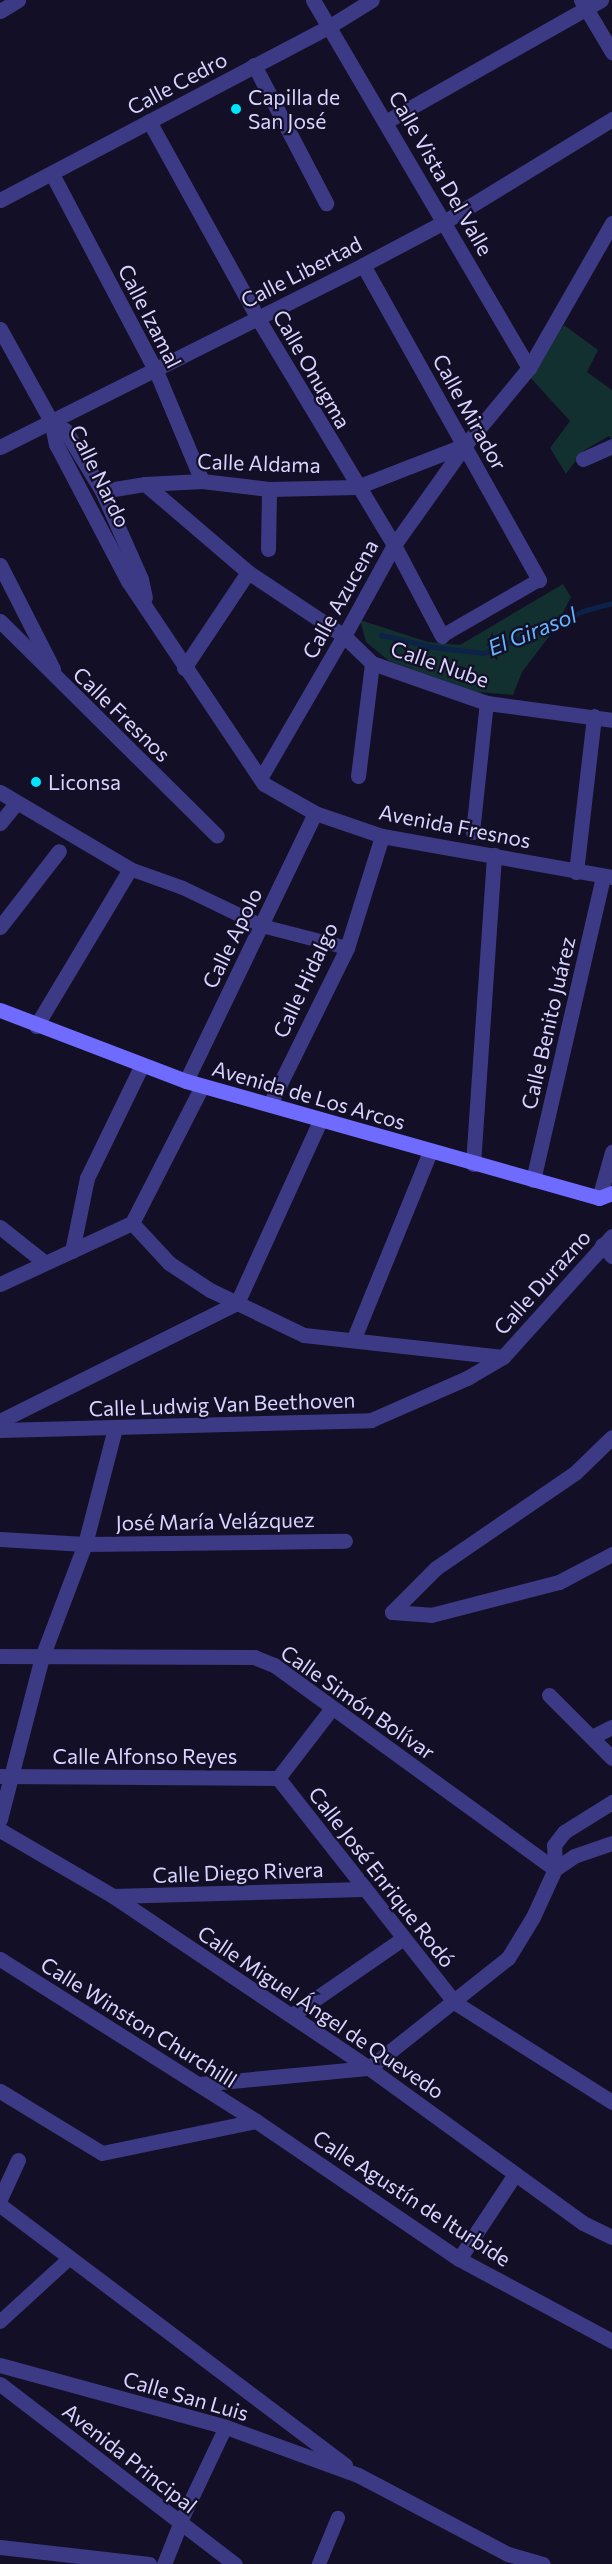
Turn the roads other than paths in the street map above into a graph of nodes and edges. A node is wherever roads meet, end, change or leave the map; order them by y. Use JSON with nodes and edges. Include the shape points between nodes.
{"nodes":[{"id":1,"x":18,"y":0,"type":"edge"},
{"id":2,"x":313,"y":0,"type":"edge"},
{"id":3,"x":372,"y":0,"type":"edge"},
{"id":4,"x":601,"y":0,"type":"edge"},
{"id":5,"x":584,"y":4,"type":"edge"},
{"id":6,"x":0,"y":11,"type":"edge"},
{"id":7,"x":330,"y":26,"type":"junction"},
{"id":8,"x":612,"y":52,"type":"edge"},
{"id":9,"x":254,"y":65,"type":"junction"},
{"id":10,"x":612,"y":119,"type":"edge"},
{"id":11,"x":149,"y":121,"type":"junction"},
{"id":12,"x":387,"y":121,"type":"junction"},
{"id":13,"x":52,"y":174,"type":"junction"},
{"id":14,"x":0,"y":200,"type":"edge"},
{"id":15,"x":326,"y":203,"type":"dead end"},
{"id":16,"x":444,"y":222,"type":"junction"},
{"id":17,"x":612,"y":223,"type":"edge"},
{"id":18,"x":363,"y":265,"type":"junction"},
{"id":19,"x":257,"y":317,"type":"junction"},
{"id":20,"x":0,"y":329,"type":"edge"},
{"id":21,"x":529,"y":368,"type":"junction"},
{"id":22,"x":156,"y":371,"type":"junction"},
{"id":23,"x":51,"y":421,"type":"junction"},
{"id":24,"x":465,"y":445,"type":"junction"},
{"id":25,"x":612,"y":446,"type":"edge"},
{"id":26,"x":0,"y":447,"type":"edge"},
{"id":27,"x":583,"y":459,"type":"dead end"},
{"id":28,"x":202,"y":481,"type":"junction"},
{"id":29,"x":145,"y":484,"type":"junction"},
{"id":30,"x":357,"y":487,"type":"junction"},
{"id":31,"x":269,"y":489,"type":"junction"},
{"id":32,"x":102,"y":491,"type":"junction"},
{"id":33,"x":394,"y":545,"type":"junction"},
{"id":34,"x":268,"y":549,"type":"dead end"},
{"id":35,"x":0,"y":565,"type":"edge"},
{"id":36,"x":248,"y":572,"type":"junction"},
{"id":37,"x":539,"y":580,"type":"joint"},
{"id":38,"x":146,"y":604,"type":"junction"},
{"id":39,"x":0,"y":621,"type":"edge"},
{"id":40,"x":344,"y":636,"type":"junction"},
{"id":41,"x":442,"y":636,"type":"joint"},
{"id":42,"x":372,"y":663,"type":"junction"},
{"id":43,"x":184,"y":668,"type":"junction"},
{"id":44,"x":60,"y":684,"type":"junction"},
{"id":45,"x":487,"y":703,"type":"junction"},
{"id":46,"x":594,"y":716,"type":"junction"},
{"id":47,"x":612,"y":720,"type":"edge"},
{"id":48,"x":358,"y":776,"type":"dead end"},
{"id":49,"x":262,"y":782,"type":"junction"},
{"id":50,"x":0,"y":792,"type":"edge"},
{"id":51,"x":16,"y":803,"type":"junction"},
{"id":52,"x":315,"y":813,"type":"junction"},
{"id":53,"x":0,"y":823,"type":"edge"},
{"id":54,"x":473,"y":833,"type":"dead end"},
{"id":55,"x":217,"y":836,"type":"dead end"},
{"id":56,"x":382,"y":836,"type":"junction"},
{"id":57,"x":59,"y":851,"type":"dead end"},
{"id":58,"x":494,"y":855,"type":"junction"},
{"id":59,"x":130,"y":869,"type":"junction"},
{"id":60,"x":576,"y":872,"type":"junction"},
{"id":61,"x":607,"y":876,"type":"edge"},
{"id":62,"x":262,"y":926,"type":"junction"},
{"id":63,"x":0,"y":927,"type":"edge"},
{"id":64,"x":347,"y":948,"type":"junction"},
{"id":65,"x":0,"y":1010,"type":"edge"},
{"id":66,"x":36,"y":1026,"type":"junction"},
{"id":67,"x":141,"y":1067,"type":"junction"},
{"id":68,"x":186,"y":1081,"type":"junction"},
{"id":69,"x":202,"y":1086,"type":"junction"},
{"id":70,"x":270,"y":1104,"type":"junction"},
{"id":71,"x":320,"y":1121,"type":"junction"},
{"id":72,"x":430,"y":1152,"type":"junction"},
{"id":73,"x":612,"y":1152,"type":"edge"},
{"id":74,"x":473,"y":1164,"type":"junction"},
{"id":75,"x":533,"y":1180,"type":"junction"},
{"id":76,"x":606,"y":1195,"type":"edge"},
{"id":77,"x":132,"y":1223,"type":"junction"},
{"id":78,"x":0,"y":1227,"type":"edge"},
{"id":79,"x":609,"y":1246,"type":"edge"},
{"id":80,"x":72,"y":1251,"type":"junction"},
{"id":81,"x":45,"y":1262,"type":"junction"},
{"id":82,"x":0,"y":1284,"type":"edge"},
{"id":83,"x":237,"y":1303,"type":"junction"},
{"id":84,"x":354,"y":1338,"type":"junction"},
{"id":85,"x":502,"y":1357,"type":"junction"},
{"id":86,"x":0,"y":1421,"type":"edge"},
{"id":87,"x":115,"y":1428,"type":"junction"},
{"id":88,"x":0,"y":1430,"type":"edge"},
{"id":89,"x":612,"y":1437,"type":"edge"},
{"id":90,"x":0,"y":1539,"type":"edge"},
{"id":91,"x":345,"y":1540,"type":"dead end"},
{"id":92,"x":85,"y":1544,"type":"junction"},
{"id":93,"x":612,"y":1554,"type":"edge"},
{"id":94,"x":0,"y":1656,"type":"edge"},
{"id":95,"x":42,"y":1657,"type":"junction"},
{"id":96,"x":549,"y":1695,"type":"dead end"},
{"id":97,"x":332,"y":1708,"type":"junction"},
{"id":98,"x":612,"y":1726,"type":"edge"},
{"id":99,"x":592,"y":1737,"type":"junction"},
{"id":100,"x":612,"y":1758,"type":"edge"},
{"id":101,"x":6,"y":1776,"type":"edge"},
{"id":102,"x":278,"y":1778,"type":"junction"},
{"id":103,"x":612,"y":1802,"type":"edge"},
{"id":104,"x":0,"y":1819,"type":"edge"},
{"id":105,"x":0,"y":1830,"type":"edge"},
{"id":106,"x":605,"y":1845,"type":"edge"},
{"id":107,"x":612,"y":1857,"type":"edge"},
{"id":108,"x":555,"y":1869,"type":"junction"},
{"id":109,"x":363,"y":1889,"type":"junction"},
{"id":110,"x":114,"y":1896,"type":"junction"},
{"id":111,"x":402,"y":1939,"type":"junction"},
{"id":112,"x":0,"y":1959,"type":"edge"},
{"id":113,"x":454,"y":2002,"type":"junction"},
{"id":114,"x":292,"y":2015,"type":"junction"},
{"id":115,"x":369,"y":2068,"type":"junction"},
{"id":116,"x":199,"y":2084,"type":"junction"},
{"id":117,"x":0,"y":2091,"type":"edge"},
{"id":118,"x":612,"y":2102,"type":"edge"},
{"id":119,"x":256,"y":2121,"type":"junction"},
{"id":120,"x":18,"y":2160,"type":"dead end"},
{"id":121,"x":516,"y":2174,"type":"junction"},
{"id":122,"x":0,"y":2199,"type":"edge"},
{"id":123,"x":0,"y":2205,"type":"edge"},
{"id":124,"x":612,"y":2237,"type":"edge"},
{"id":125,"x":70,"y":2258,"type":"junction"},
{"id":126,"x":459,"y":2259,"type":"junction"},
{"id":127,"x":0,"y":2322,"type":"edge"},
{"id":128,"x":612,"y":2341,"type":"edge"},
{"id":129,"x":0,"y":2365,"type":"edge"},
{"id":130,"x":0,"y":2384,"type":"edge"},
{"id":131,"x":226,"y":2427,"type":"junction"},
{"id":132,"x":358,"y":2475,"type":"junction"},
{"id":133,"x":338,"y":2518,"type":"dead end"},
{"id":134,"x":180,"y":2524,"type":"junction"},
{"id":135,"x":0,"y":2547,"type":"edge"},
{"id":136,"x":507,"y":2559,"type":"edge"},
{"id":137,"x":149,"y":2564,"type":"edge"},
{"id":138,"x":164,"y":2564,"type":"edge"},
{"id":139,"x":235,"y":2564,"type":"edge"},
{"id":140,"x":319,"y":2564,"type":"edge"},
{"id":141,"x":543,"y":2564,"type":"edge"}],
"edges":[{"from":1,"to":6,"type":"street"},
{"from":2,"to":7,"type":"street","name":"Calle Vista Del Valle"},
{"from":3,"to":7,"type":"street","name":"Calle Cedro"},
{"from":4,"to":5,"type":"street"},
{"from":5,"to":8,"type":"street"},
{"from":5,"to":12,"type":"street"},
{"from":7,"to":9,"type":"street","name":"Calle Cedro"},
{"from":7,"to":12,"type":"street","name":"Calle Vista Del Valle"},
{"from":9,"to":11,"type":"street","name":"Calle Cedro"},
{"from":9,"to":15,"type":"street"},
{"from":10,"to":16,"type":"street","name":"Calle Libertad"},
{"from":11,"to":13,"type":"street","name":"Calle Cedro"},
{"from":11,"to":19,"type":"street","name":"Calle Onugma"},
{"from":12,"to":16,"type":"street","name":"Calle Vista Del Valle"},
{"from":13,"to":14,"type":"street","name":"Calle Cedro"},
{"from":13,"to":22,"type":"street","name":"Calle Izamal"},
{"from":16,"to":18,"type":"street","name":"Calle Libertad"},
{"from":16,"to":21,"type":"street","name":"Calle Vista Del Valle"},
{"from":17,"to":21,"type":"street","name":"Calle Aldama"},
{"from":18,"to":19,"type":"street","name":"Calle Libertad"},
{"from":18,"to":24,"type":"street","name":"Calle Mirador"},
{"from":19,"to":22,"type":"street","name":"Calle Libertad"},
{"from":19,"to":30,"type":"street","name":"Calle Onugma"},
{"from":20,"to":23,"type":"street"},
{"from":21,"to":24,"type":"street","name":"Calle Aldama"},
{"from":22,"to":23,"type":"street","name":"Calle Libertad"},
{"from":22,"to":28,"type":"street","name":"Calle Izamal"},
{"from":23,"to":26,"type":"street","name":"Calle Libertad"},
{"from":23,"to":32,"type":"street","name":"Calle Nardo","via":[[65,430]]},
{"from":23,"to":38,"type":"street","name":"Calle Nardo","via":[[62,454],[128,581]]},
{"from":24,"to":30,"type":"street","name":"Calle Aldama"},
{"from":24,"to":33,"type":"street","name":"Calle Azucena"},
{"from":24,"to":37,"type":"street","name":"Calle Mirador"},
{"from":25,"to":27,"type":"street"},
{"from":28,"to":29,"type":"street","name":"Calle Aldama"},
{"from":28,"to":31,"type":"street","name":"Calle Aldama"},
{"from":29,"to":32,"type":"street","name":"Calle Aldama"},
{"from":29,"to":36,"type":"street","name":"Calle Nube"},
{"from":30,"to":31,"type":"street","name":"Calle Aldama"},
{"from":30,"to":33,"type":"street","name":"Calle Onugma"},
{"from":31,"to":34,"type":"street"},
{"from":32,"to":38,"type":"street","name":"Calle Nardo","via":[[141,579]]},
{"from":33,"to":40,"type":"street","name":"Calle Azucena"},
{"from":33,"to":41,"type":"street","name":"Calle Onugma"},
{"from":35,"to":44,"type":"street"},
{"from":36,"to":40,"type":"street","name":"Calle Nube"},
{"from":36,"to":43,"type":"street"},
{"from":37,"to":41,"type":"street"},
{"from":38,"to":43,"type":"street","name":"Calle Nardo"},
{"from":39,"to":44,"type":"street","name":"Calle Fresnos"},
{"from":40,"to":42,"type":"street","name":"Calle Nube"},
{"from":40,"to":49,"type":"street","name":"Calle Azucena"},
{"from":42,"to":45,"type":"street","name":"Calle Nube"},
{"from":42,"to":48,"type":"street"},
{"from":43,"to":49,"type":"street","name":"Calle Nardo"},
{"from":44,"to":55,"type":"street","name":"Calle Fresnos"},
{"from":45,"to":46,"type":"street","name":"Calle Nube"},
{"from":45,"to":54,"type":"street"},
{"from":46,"to":47,"type":"street","name":"Calle Nube"},
{"from":46,"to":60,"type":"street"},
{"from":49,"to":52,"type":"street","name":"Avenida Fresnos"},
{"from":50,"to":51,"type":"street"},
{"from":51,"to":53,"type":"street"},
{"from":51,"to":59,"type":"street"},
{"from":52,"to":56,"type":"street","name":"Avenida Fresnos"},
{"from":52,"to":62,"type":"street","name":"Calle Apolo"},
{"from":56,"to":58,"type":"street","name":"Avenida Fresnos"},
{"from":56,"to":64,"type":"street","name":"Calle Hidalgo"},
{"from":57,"to":63,"type":"street"},
{"from":58,"to":60,"type":"street","name":"Avenida Fresnos"},
{"from":58,"to":74,"type":"street"},
{"from":59,"to":62,"type":"street","via":[[183,888]]},
{"from":59,"to":66,"type":"street"},
{"from":60,"to":61,"type":"street","name":"Avenida Fresnos"},
{"from":61,"to":75,"type":"street","name":"Calle Benito Juárez"},
{"from":62,"to":64,"type":"street"},
{"from":62,"to":68,"type":"street","name":"Calle Apolo"},
{"from":64,"to":70,"type":"street","name":"Calle Hidalgo"},
{"from":65,"to":66,"type":"main road","name":"Avenida de Los Arcos"},
{"from":66,"to":67,"type":"main road","name":"Avenida de Los Arcos"},
{"from":67,"to":68,"type":"main road","name":"Avenida de Los Arcos"},
{"from":67,"to":80,"type":"street","via":[[87,1178]]},
{"from":68,"to":69,"type":"main road","name":"Avenida de Los Arcos"},
{"from":69,"to":70,"type":"main road","name":"Avenida de Los Arcos"},
{"from":69,"to":77,"type":"street"},
{"from":70,"to":71,"type":"main road","name":"Avenida de Los Arcos"},
{"from":71,"to":72,"type":"main road","name":"Avenida de Los Arcos"},
{"from":71,"to":83,"type":"street"},
{"from":72,"to":74,"type":"main road","name":"Avenida de Los Arcos"},
{"from":72,"to":84,"type":"street"},
{"from":73,"to":76,"type":"street"},
{"from":74,"to":75,"type":"main road","name":"Avenida de Los Arcos"},
{"from":75,"to":76,"type":"main road","name":"Avenida de Los Arcos"},
{"from":77,"to":80,"type":"street"},
{"from":77,"to":83,"type":"street","via":[[169,1263]]},
{"from":78,"to":81,"type":"street"},
{"from":79,"to":85,"type":"street","name":"Calle Durazno"},
{"from":80,"to":81,"type":"street"},
{"from":81,"to":82,"type":"street"},
{"from":83,"to":84,"type":"street","via":[[304,1335]]},
{"from":83,"to":86,"type":"street"},
{"from":84,"to":85,"type":"street"},
{"from":85,"to":87,"type":"street","name":"Calle Ludwig Van Beethoven","via":[[467,1378],[371,1420]]},
{"from":87,"to":88,"type":"street","name":"Calle Ludwig Van Beethoven"},
{"from":87,"to":92,"type":"street"},
{"from":89,"to":93,"type":"street","via":[[576,1472],[436,1569],[392,1612],[431,1615],[559,1582]]},
{"from":90,"to":92,"type":"street","name":"José María Velázquez"},
{"from":91,"to":92,"type":"street","name":"José María Velázquez"},
{"from":92,"to":95,"type":"street"},
{"from":94,"to":95,"type":"street","name":"Calle Simón Bolívar"},
{"from":95,"to":97,"type":"street","name":"Calle Simón Bolívar","via":[[254,1656],[274,1665]]},
{"from":95,"to":101,"type":"street"},
{"from":96,"to":99,"type":"street"},
{"from":97,"to":102,"type":"street"},
{"from":97,"to":108,"type":"street","name":"Calle Simón Bolívar"},
{"from":98,"to":99,"type":"street"},
{"from":99,"to":100,"type":"street"},
{"from":101,"to":102,"type":"street","name":"Calle Alfonso Reyes"},
{"from":101,"to":104,"type":"street"},
{"from":102,"to":109,"type":"street","name":"Calle José Enrique Rodó"},
{"from":103,"to":108,"type":"street","via":[[564,1832],[554,1845]]},
{"from":105,"to":110,"type":"street","name":"Calle Miguel Ángel de Quevedo"},
{"from":106,"to":107,"type":"street"},
{"from":106,"to":108,"type":"street"},
{"from":108,"to":113,"type":"street","via":[[508,1958]]},
{"from":109,"to":110,"type":"street","name":"Calle Diego Rivera"},
{"from":109,"to":111,"type":"street","name":"Calle José Enrique Rodó"},
{"from":110,"to":114,"type":"street","name":"Calle Miguel Ángel de Quevedo"},
{"from":111,"to":113,"type":"street","name":"Calle José Enrique Rodó"},
{"from":111,"to":114,"type":"street"},
{"from":112,"to":116,"type":"street","name":"Calle Winston Churchilll"},
{"from":113,"to":115,"type":"street"},
{"from":113,"to":118,"type":"street","name":"Calle José Enrique Rodó"},
{"from":114,"to":115,"type":"street","name":"Calle Miguel Ángel de Quevedo"},
{"from":115,"to":116,"type":"street"},
{"from":115,"to":121,"type":"street","name":"Calle Miguel Ángel de Quevedo"},
{"from":116,"to":119,"type":"street","name":"Calle Winston Churchilll"},
{"from":117,"to":119,"type":"street","via":[[102,2153]]},
{"from":119,"to":126,"type":"street","name":"Calle Agustín de Iturbide"},
{"from":120,"to":122,"type":"street"},
{"from":121,"to":124,"type":"street","name":"Calle Miguel Ángel de Quevedo","via":[[583,2223]]},
{"from":121,"to":126,"type":"street"},
{"from":123,"to":125,"type":"street","name":"Calle San Luis"},
{"from":125,"to":127,"type":"street"},
{"from":125,"to":132,"type":"street","name":"Calle San Luis"},
{"from":126,"to":128,"type":"street","name":"Calle Agustín de Iturbide"},
{"from":129,"to":131,"type":"street","name":"Calle San Luis"},
{"from":130,"to":134,"type":"street","name":"Avenida Principal"},
{"from":131,"to":132,"type":"street","name":"Calle San Luis"},
{"from":131,"to":134,"type":"street"},
{"from":132,"to":136,"type":"street","name":"Calle San Luis"},
{"from":133,"to":140,"type":"street"},
{"from":134,"to":138,"type":"street"},
{"from":134,"to":139,"type":"street","name":"Avenida Principal"},
{"from":135,"to":137,"type":"street"},
{"from":136,"to":141,"type":"street","name":"Calle San Luis"}]}
